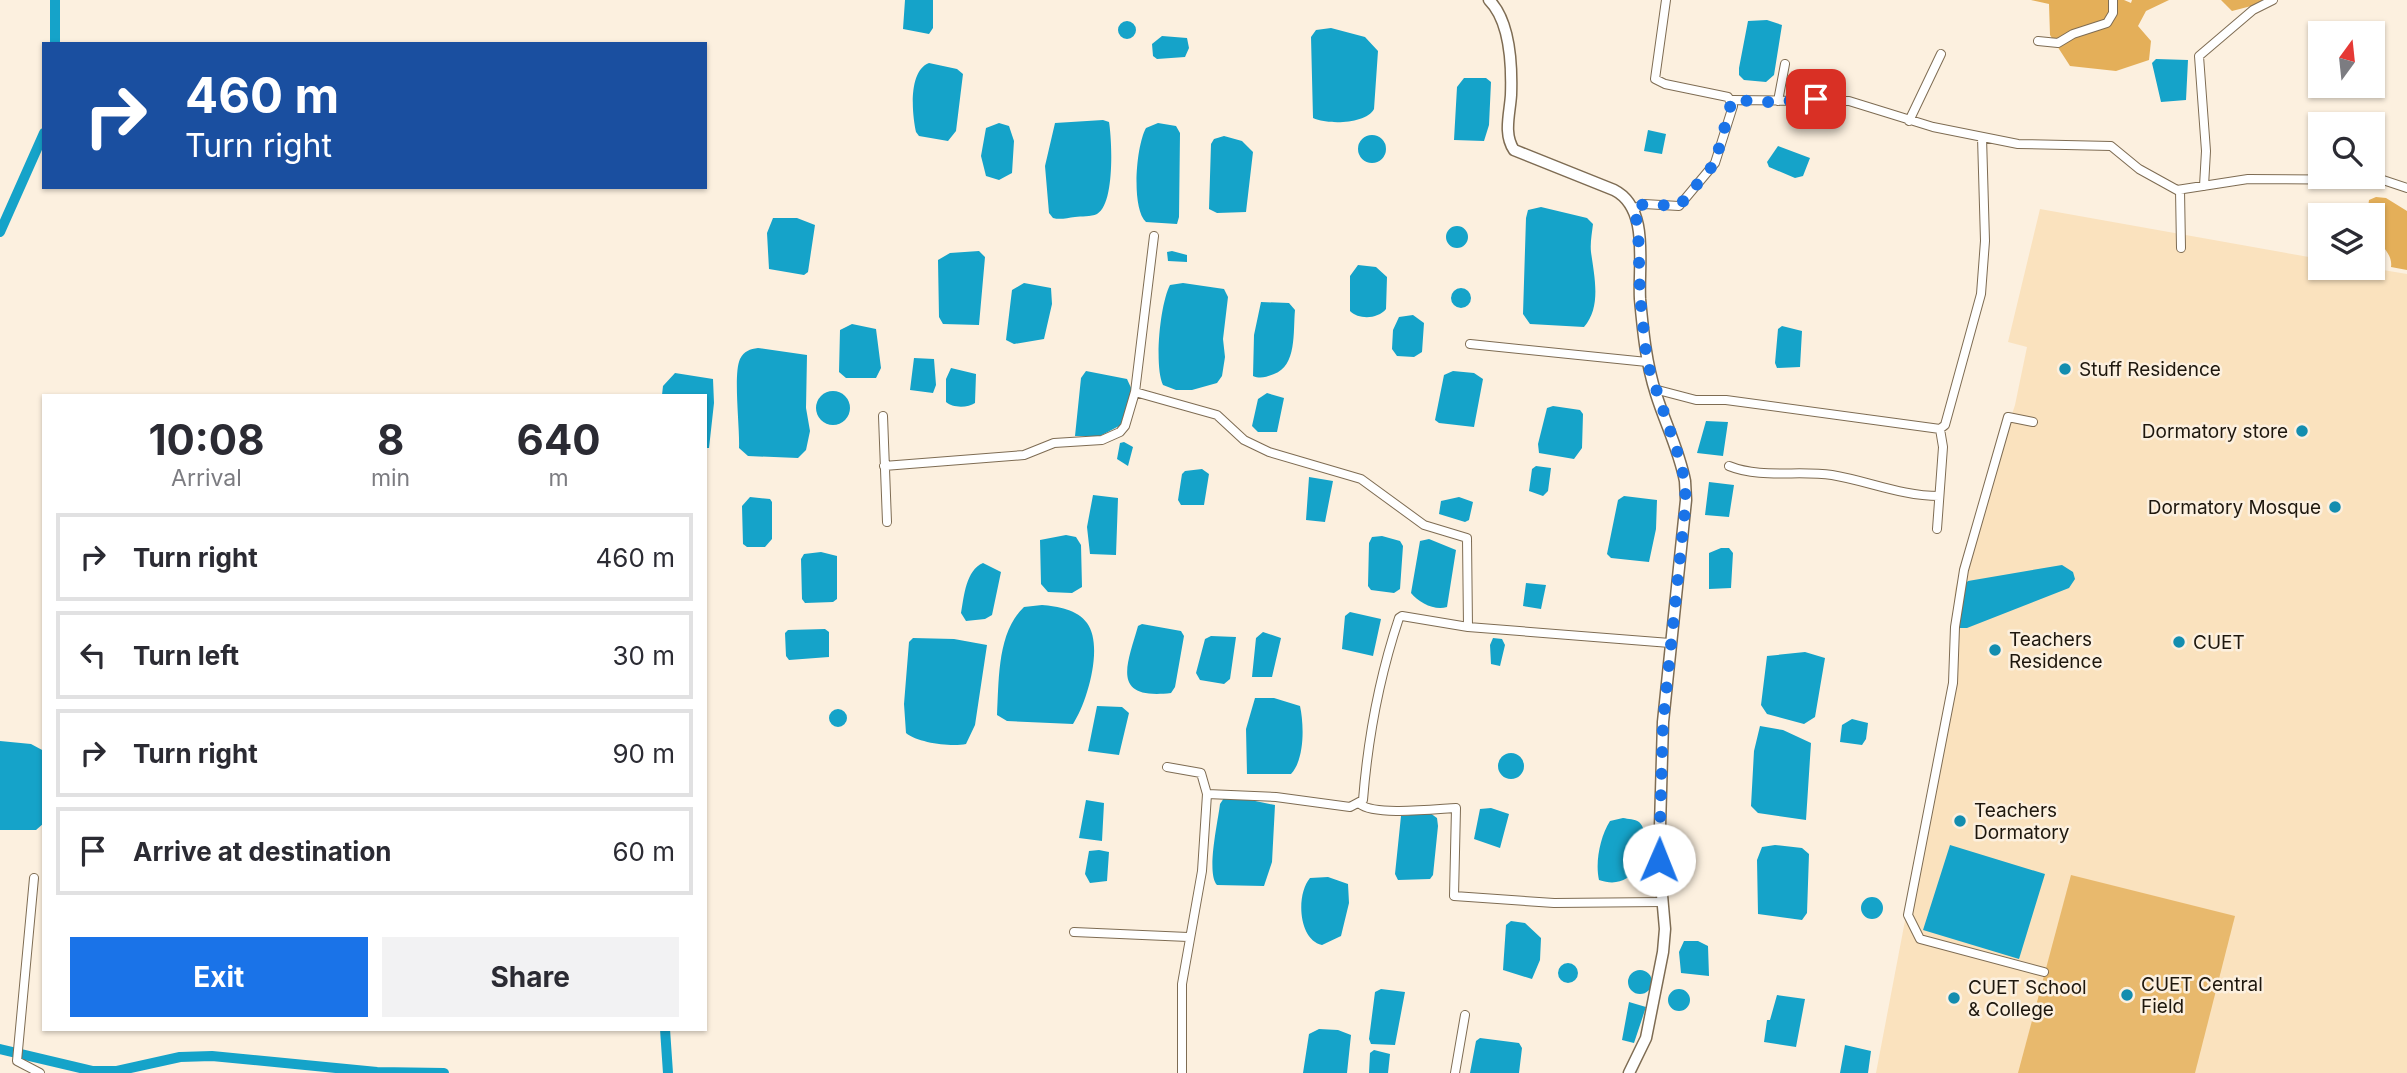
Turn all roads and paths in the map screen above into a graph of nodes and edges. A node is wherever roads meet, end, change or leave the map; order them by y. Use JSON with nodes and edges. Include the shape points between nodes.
{"nodes":[{"id":1,"x":1489,"y":0,"type":"edge"},
{"id":2,"x":1667,"y":0,"type":"edge"},
{"id":3,"x":2113,"y":0,"type":"edge"},
{"id":4,"x":2273,"y":0,"type":"edge"},
{"id":5,"x":2038,"y":41,"type":"dead end"},
{"id":6,"x":1941,"y":54,"type":"dead end"},
{"id":7,"x":1785,"y":64,"type":"dead end"},
{"id":8,"x":1732,"y":100,"type":"junction"},
{"id":9,"x":1778,"y":101,"type":"junction"},
{"id":10,"x":1909,"y":121,"type":"junction"},
{"id":11,"x":1982,"y":137,"type":"junction"},
{"id":12,"x":2204,"y":186,"type":"junction"},
{"id":13,"x":2407,"y":188,"type":"edge"},
{"id":14,"x":2180,"y":190,"type":"junction"},
{"id":15,"x":1633,"y":209,"type":"junction"},
{"id":16,"x":1154,"y":236,"type":"dead end"},
{"id":17,"x":2181,"y":248,"type":"dead end"},
{"id":18,"x":1470,"y":344,"type":"dead end"},
{"id":19,"x":1647,"y":362,"type":"junction"},
{"id":20,"x":1654,"y":389,"type":"junction"},
{"id":21,"x":1135,"y":392,"type":"junction"},
{"id":22,"x":883,"y":416,"type":"dead end"},
{"id":23,"x":2033,"y":422,"type":"dead end"},
{"id":24,"x":1940,"y":429,"type":"junction"},
{"id":25,"x":884,"y":466,"type":"junction"},
{"id":26,"x":1729,"y":466,"type":"dead end"},
{"id":27,"x":1939,"y":496,"type":"junction"},
{"id":28,"x":887,"y":522,"type":"dead end"},
{"id":29,"x":1937,"y":529,"type":"dead end"},
{"id":30,"x":1468,"y":627,"type":"junction"},
{"id":31,"x":1670,"y":643,"type":"junction"},
{"id":32,"x":1167,"y":767,"type":"dead end"},
{"id":33,"x":1207,"y":794,"type":"junction"},
{"id":34,"x":1360,"y":804,"type":"junction"},
{"id":35,"x":34,"y":878,"type":"dead end"},
{"id":36,"x":1663,"y":902,"type":"junction"},
{"id":37,"x":1074,"y":932,"type":"dead end"},
{"id":38,"x":1188,"y":937,"type":"junction"},
{"id":39,"x":2043,"y":971,"type":"dead end"},
{"id":40,"x":1465,"y":1015,"type":"dead end"},
{"id":41,"x":40,"y":1073,"type":"edge"},
{"id":42,"x":1182,"y":1073,"type":"edge"},
{"id":43,"x":1455,"y":1073,"type":"edge"},
{"id":44,"x":1629,"y":1073,"type":"edge"}],
"edges":[{"from":1,"to":15,"type":"main road","via":[[1501,20],[1507,47],[1511,75],[1508,139],[1514,150],[1614,190]]},
{"from":2,"to":8,"type":"street","via":[[1656,79]]},
{"from":3,"to":5,"type":"street","via":[[2107,23],[2057,43]]},
{"from":4,"to":12,"type":"street","via":[[2253,10],[2199,56]]},
{"from":6,"to":10,"type":"street"},
{"from":7,"to":9,"type":"street"},
{"from":8,"to":9,"type":"street"},
{"from":8,"to":15,"type":"street","via":[[1715,163],[1679,206],[1644,204]]},
{"from":9,"to":10,"type":"street","via":[[1849,102]]},
{"from":10,"to":11,"type":"street"},
{"from":11,"to":14,"type":"street","via":[[2018,144],[2111,146],[2138,170]]},
{"from":11,"to":24,"type":"street","via":[[1985,242],[1981,294],[1953,404]]},
{"from":12,"to":13,"type":"street","via":[[2248,179],[2383,180]]},
{"from":12,"to":14,"type":"street"},
{"from":14,"to":17,"type":"street"},
{"from":15,"to":19,"type":"main road","via":[[1638,225]]},
{"from":16,"to":21,"type":"street"},
{"from":18,"to":19,"type":"street"},
{"from":19,"to":20,"type":"main road"},
{"from":20,"to":24,"type":"street","via":[[1696,400],[1726,400]]},
{"from":20,"to":31,"type":"main road","via":[[1685,481]]},
{"from":21,"to":25,"type":"street","via":[[1125,426],[1102,440],[1064,440],[1024,455]]},
{"from":21,"to":30,"type":"street","via":[[1217,415],[1244,440],[1361,479],[1424,525],[1466,538]]},
{"from":22,"to":25,"type":"street"},
{"from":23,"to":39,"type":"street","via":[[2008,416],[1964,570],[1953,683],[1908,915],[1920,939]]},
{"from":24,"to":27,"type":"street"},
{"from":25,"to":28,"type":"street"},
{"from":26,"to":27,"type":"street","via":[[1753,472],[1830,475],[1918,496]]},
{"from":27,"to":29,"type":"street"},
{"from":30,"to":31,"type":"street"},
{"from":30,"to":34,"type":"street","via":[[1399,618],[1370,726]]},
{"from":31,"to":36,"type":"main road","via":[[1661,764]]},
{"from":32,"to":33,"type":"street","via":[[1201,773]]},
{"from":33,"to":34,"type":"street","via":[[1350,807]]},
{"from":33,"to":38,"type":"street","via":[[1202,871]]},
{"from":34,"to":36,"type":"street","via":[[1396,811],[1456,808],[1454,896],[1554,903]]},
{"from":35,"to":41,"type":"street","via":[[17,1061]]},
{"from":36,"to":44,"type":"main road","via":[[1665,929],[1658,981],[1646,1038]]},
{"from":37,"to":38,"type":"street"},
{"from":38,"to":42,"type":"street","via":[[1181,1011]]},
{"from":40,"to":43,"type":"street"}]}
